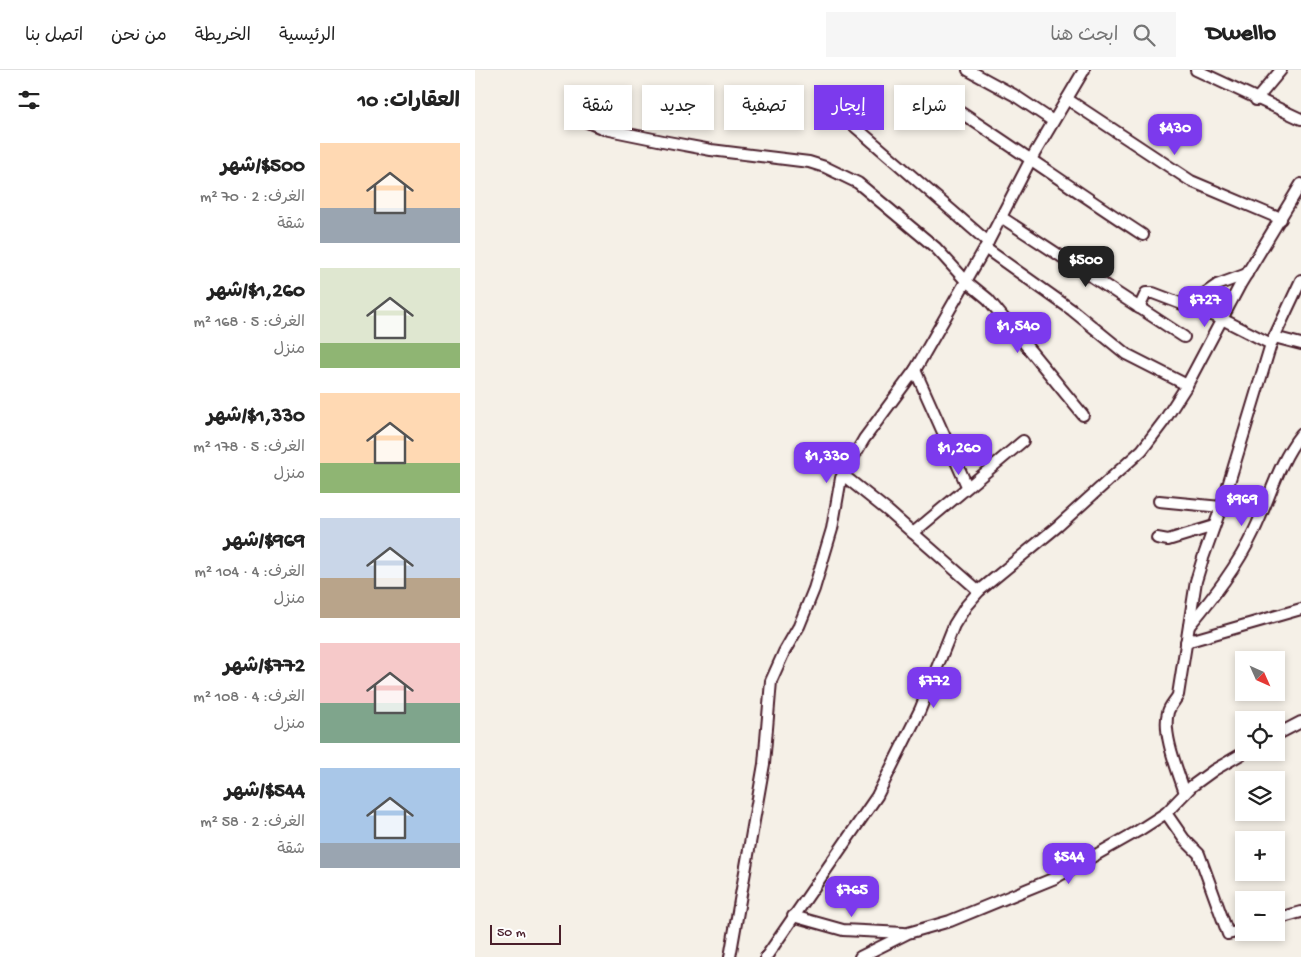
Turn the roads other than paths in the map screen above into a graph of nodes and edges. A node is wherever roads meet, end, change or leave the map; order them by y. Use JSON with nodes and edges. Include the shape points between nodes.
{"nodes":[{"id":1,"x":968,"y":70,"type":"edge"},
{"id":2,"x":1084,"y":70,"type":"edge"},
{"id":3,"x":1196,"y":70,"type":"edge"},
{"id":4,"x":1281,"y":70,"type":"edge"},
{"id":5,"x":1067,"y":99,"type":"junction"},
{"id":6,"x":1256,"y":100,"type":"junction"},
{"id":7,"x":965,"y":115,"type":"edge"},
{"id":8,"x":1301,"y":119,"type":"edge"},
{"id":9,"x":1053,"y":121,"type":"junction"},
{"id":10,"x":609,"y":130,"type":"edge"},
{"id":11,"x":858,"y":130,"type":"edge"},
{"id":12,"x":1030,"y":161,"type":"junction"},
{"id":13,"x":1301,"y":184,"type":"edge"},
{"id":14,"x":1001,"y":217,"type":"junction"},
{"id":15,"x":1281,"y":219,"type":"junction"},
{"id":16,"x":1143,"y":235,"type":"dead end"},
{"id":17,"x":986,"y":245,"type":"junction"},
{"id":18,"x":1247,"y":274,"type":"junction"},
{"id":19,"x":1301,"y":280,"type":"edge"},
{"id":20,"x":966,"y":281,"type":"junction"},
{"id":21,"x":1188,"y":305,"type":"junction"},
{"id":22,"x":1139,"y":308,"type":"junction"},
{"id":23,"x":1224,"y":320,"type":"junction"},
{"id":24,"x":1184,"y":337,"type":"dead end"},
{"id":25,"x":1273,"y":341,"type":"junction"},
{"id":26,"x":1301,"y":344,"type":"edge"},
{"id":27,"x":915,"y":370,"type":"junction"},
{"id":28,"x":1187,"y":385,"type":"junction"},
{"id":29,"x":1083,"y":415,"type":"dead end"},
{"id":30,"x":1301,"y":434,"type":"edge"},
{"id":31,"x":1023,"y":441,"type":"dead end"},
{"id":32,"x":843,"y":474,"type":"junction"},
{"id":33,"x":967,"y":486,"type":"junction"},
{"id":34,"x":1159,"y":501,"type":"dead end"},
{"id":35,"x":1221,"y":507,"type":"junction"},
{"id":36,"x":1214,"y":526,"type":"junction"},
{"id":37,"x":913,"y":533,"type":"junction"},
{"id":38,"x":1157,"y":538,"type":"dead end"},
{"id":39,"x":979,"y":591,"type":"junction"},
{"id":40,"x":1301,"y":609,"type":"edge"},
{"id":41,"x":1189,"y":627,"type":"junction"},
{"id":42,"x":1186,"y":642,"type":"junction"},
{"id":43,"x":1301,"y":722,"type":"edge"},
{"id":44,"x":1285,"y":730,"type":"edge"},
{"id":45,"x":1235,"y":758,"type":"edge"},
{"id":46,"x":1185,"y":793,"type":"junction"},
{"id":47,"x":1165,"y":812,"type":"junction"},
{"id":48,"x":1301,"y":912,"type":"edge"},
{"id":49,"x":793,"y":916,"type":"junction"},
{"id":50,"x":1285,"y":916,"type":"edge"},
{"id":51,"x":1235,"y":932,"type":"edge"},
{"id":52,"x":907,"y":933,"type":"junction"},
{"id":53,"x":730,"y":957,"type":"edge"},
{"id":54,"x":766,"y":957,"type":"edge"},
{"id":55,"x":860,"y":957,"type":"edge"}],
"edges":[{"from":1,"to":9,"type":"street"},
{"from":2,"to":5,"type":"street"},
{"from":3,"to":6,"type":"street"},
{"from":4,"to":6,"type":"street"},
{"from":5,"to":9,"type":"street"},
{"from":5,"to":15,"type":"street","via":[[1191,180]]},
{"from":6,"to":8,"type":"street"},
{"from":7,"to":12,"type":"street"},
{"from":9,"to":12,"type":"street"},
{"from":10,"to":20,"type":"street","via":[[711,150],[809,162],[844,174],[872,192],[936,248]]},
{"from":11,"to":17,"type":"street"},
{"from":12,"to":14,"type":"street"},
{"from":12,"to":16,"type":"street"},
{"from":13,"to":15,"type":"street"},
{"from":14,"to":17,"type":"street"},
{"from":14,"to":22,"type":"street"},
{"from":15,"to":18,"type":"street"},
{"from":17,"to":20,"type":"street"},
{"from":17,"to":28,"type":"street","via":[[1126,354]]},
{"from":18,"to":21,"type":"street","via":[[1217,285]]},
{"from":18,"to":23,"type":"street"},
{"from":19,"to":25,"type":"street"},
{"from":20,"to":27,"type":"street"},
{"from":20,"to":29,"type":"street","via":[[1003,316]]},
{"from":21,"to":22,"type":"street","via":[[1149,292]]},
{"from":21,"to":23,"type":"street"},
{"from":22,"to":24,"type":"street"},
{"from":23,"to":25,"type":"street"},
{"from":23,"to":28,"type":"street"},
{"from":25,"to":26,"type":"street"},
{"from":25,"to":35,"type":"street"},
{"from":27,"to":32,"type":"street","via":[[864,439]]},
{"from":27,"to":33,"type":"street"},
{"from":28,"to":39,"type":"street","via":[[1142,450],[1058,526]]},
{"from":30,"to":41,"type":"street","via":[[1278,472],[1254,531],[1235,566],[1218,593]]},
{"from":31,"to":33,"type":"street"},
{"from":32,"to":37,"type":"street"},
{"from":32,"to":53,"type":"street","via":[[832,529],[814,589],[771,681],[763,764]]},
{"from":33,"to":37,"type":"street"},
{"from":34,"to":35,"type":"street"},
{"from":35,"to":36,"type":"street"},
{"from":36,"to":38,"type":"street","via":[[1168,540]]},
{"from":36,"to":41,"type":"street","via":[[1196,581]]},
{"from":37,"to":39,"type":"street"},
{"from":39,"to":49,"type":"street","via":[[954,625],[920,710],[877,796]]},
{"from":40,"to":42,"type":"street"},
{"from":41,"to":42,"type":"street"},
{"from":42,"to":46,"type":"street","via":[[1178,695],[1167,716],[1172,755]]},
{"from":43,"to":44,"type":"street"},
{"from":45,"to":46,"type":"street"},
{"from":46,"to":47,"type":"street"},
{"from":47,"to":51,"type":"street","via":[[1183,839],[1199,854],[1228,934]]},
{"from":47,"to":52,"type":"street","via":[[1055,878],[950,921]]},
{"from":48,"to":50,"type":"street"},
{"from":49,"to":52,"type":"street","via":[[843,930]]},
{"from":49,"to":54,"type":"street"},
{"from":52,"to":55,"type":"street"}]}
